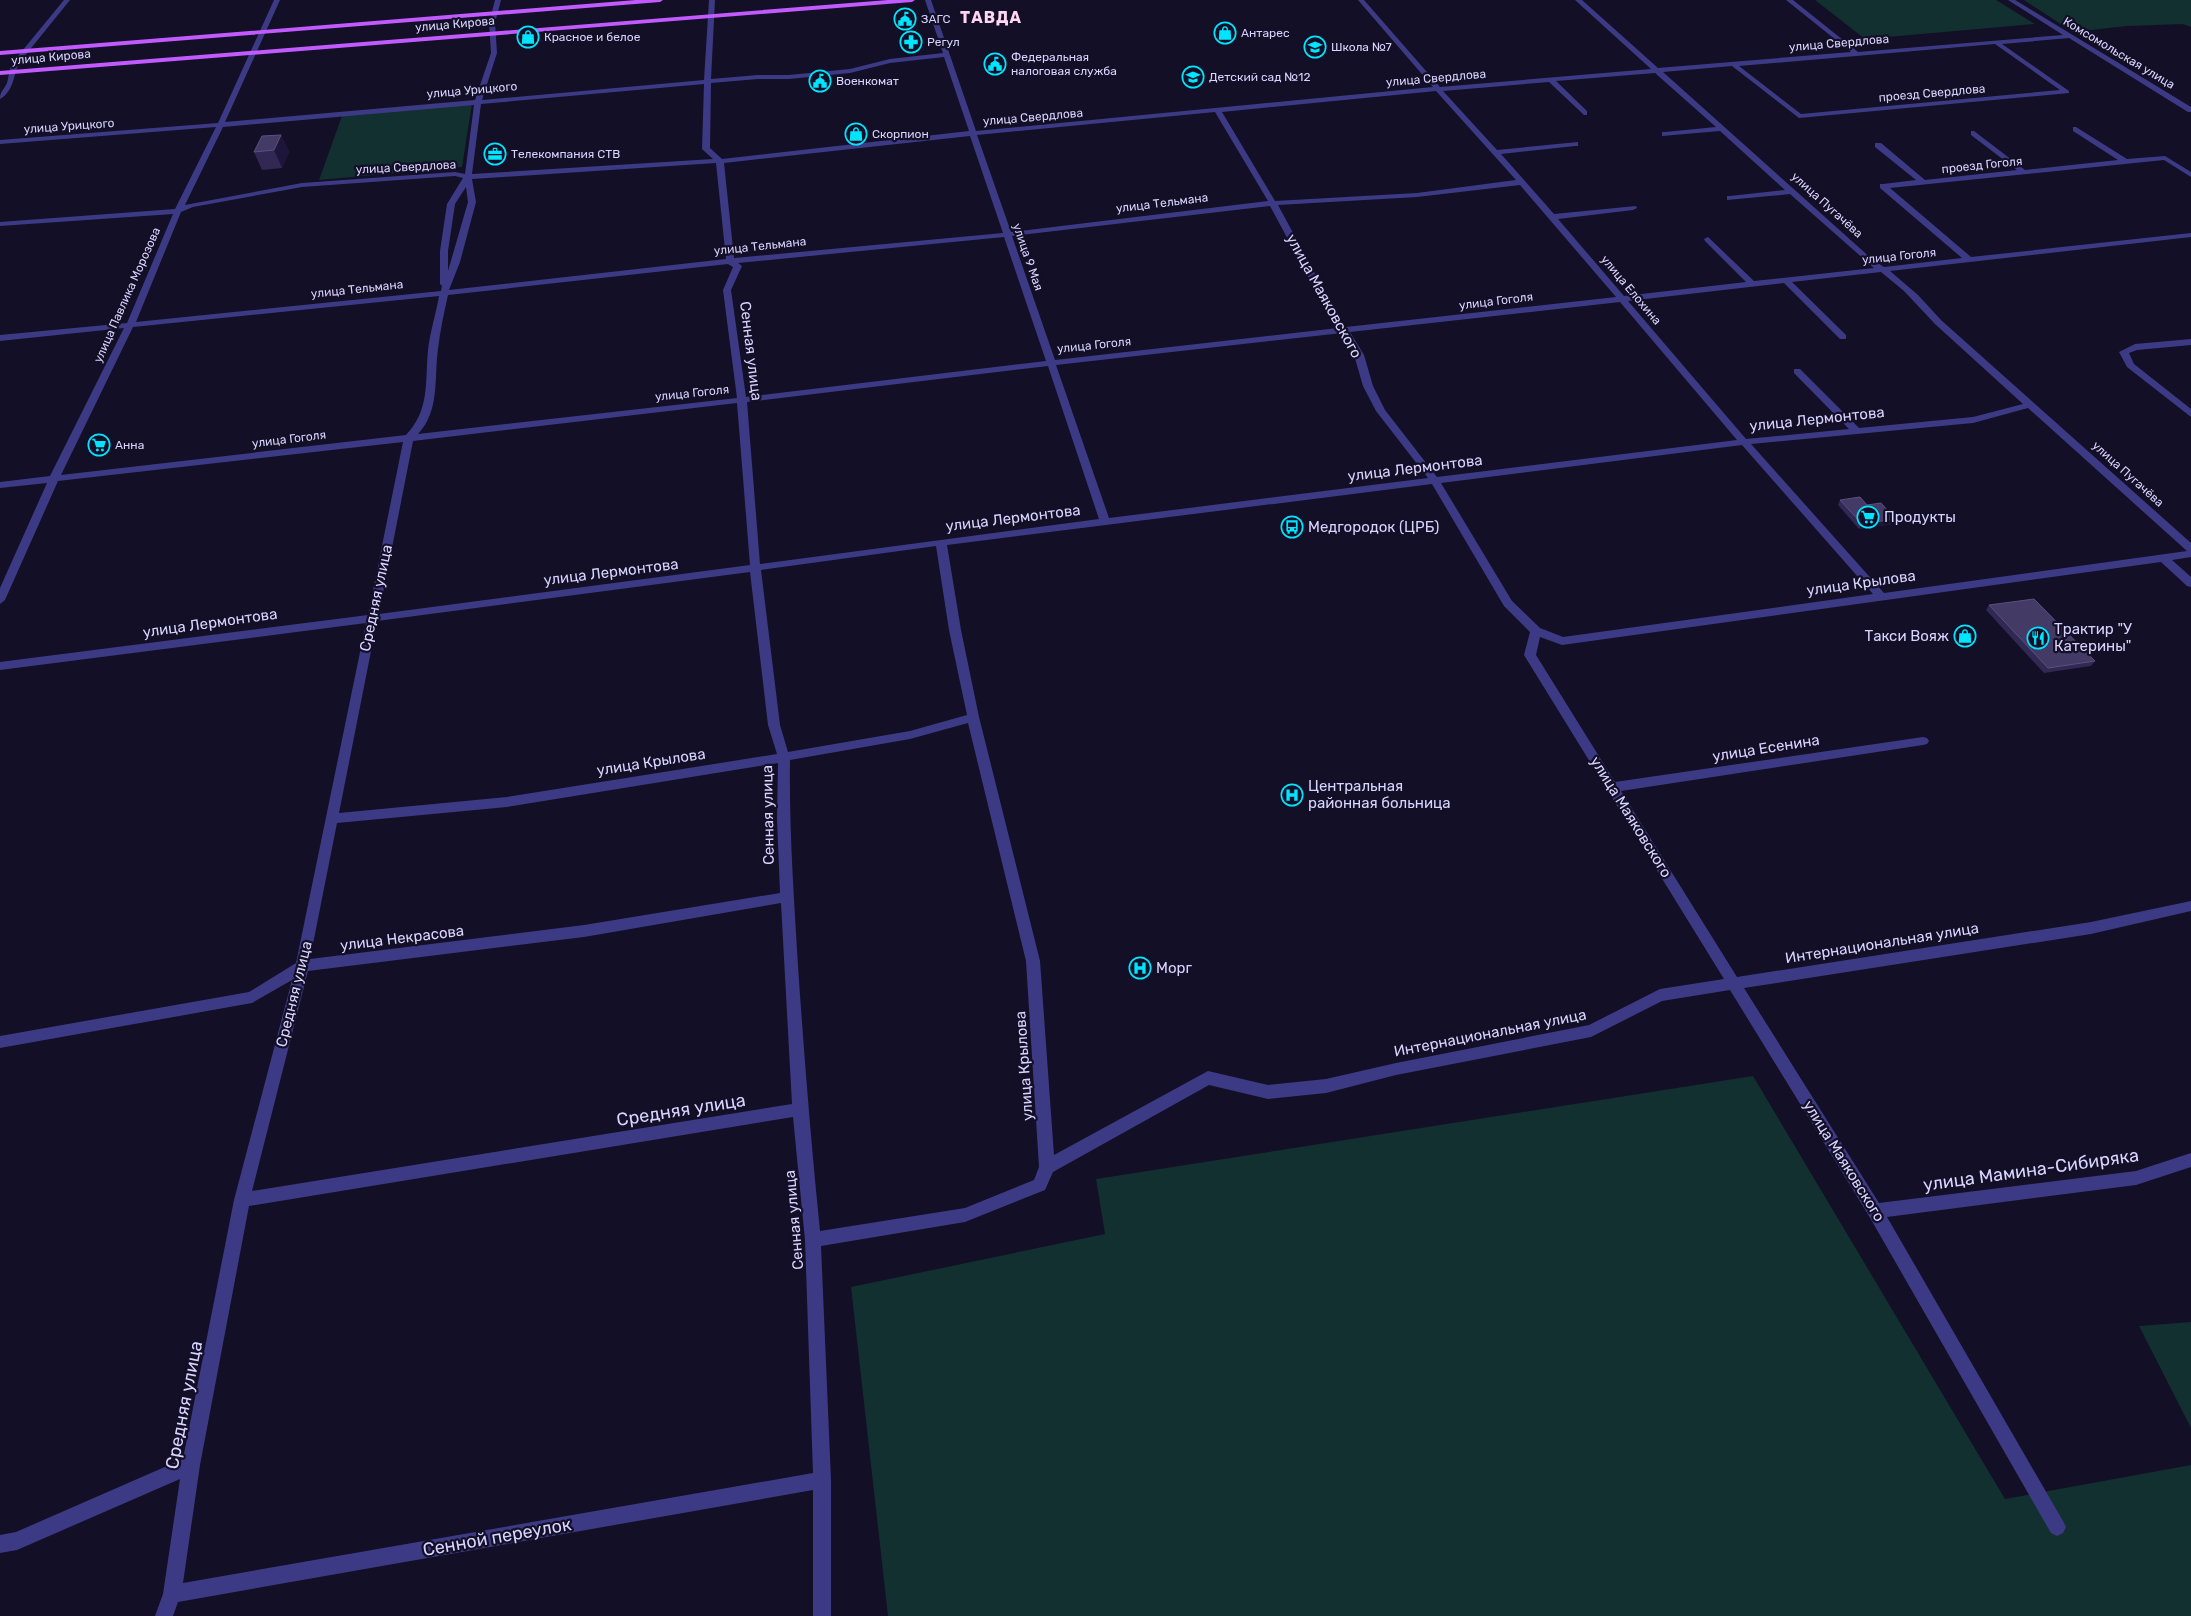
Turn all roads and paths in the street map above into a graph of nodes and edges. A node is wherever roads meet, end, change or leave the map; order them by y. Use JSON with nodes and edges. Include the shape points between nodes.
{"nodes":[{"id":1,"x":67,"y":0,"type":"edge"},
{"id":2,"x":277,"y":0,"type":"edge"},
{"id":3,"x":498,"y":0,"type":"edge"},
{"id":4,"x":660,"y":0,"type":"edge"},
{"id":5,"x":712,"y":0,"type":"edge"},
{"id":6,"x":912,"y":0,"type":"edge"},
{"id":7,"x":928,"y":0,"type":"edge"},
{"id":8,"x":1361,"y":0,"type":"edge"},
{"id":9,"x":1578,"y":0,"type":"edge"},
{"id":10,"x":1789,"y":0,"type":"edge"},
{"id":11,"x":2010,"y":0,"type":"edge"},
{"id":12,"x":494,"y":13,"type":"junction"},
{"id":13,"x":711,"y":15,"type":"junction"},
{"id":14,"x":263,"y":31,"type":"junction"},
{"id":15,"x":492,"y":32,"type":"junction"},
{"id":16,"x":2070,"y":36,"type":"junction"},
{"id":17,"x":1997,"y":43,"type":"junction"},
{"id":18,"x":24,"y":51,"type":"junction"},
{"id":19,"x":254,"y":52,"type":"junction"},
{"id":20,"x":0,"y":53,"type":"edge"},
{"id":21,"x":1856,"y":53,"type":"junction"},
{"id":22,"x":946,"y":56,"type":"junction"},
{"id":23,"x":1733,"y":64,"type":"junction"},
{"id":24,"x":1656,"y":70,"type":"junction"},
{"id":25,"x":11,"y":72,"type":"junction"},
{"id":26,"x":0,"y":73,"type":"edge"},
{"id":27,"x":1551,"y":80,"type":"junction"},
{"id":28,"x":707,"y":82,"type":"junction"},
{"id":29,"x":1438,"y":89,"type":"junction"},
{"id":30,"x":0,"y":97,"type":"edge"},
{"id":31,"x":478,"y":101,"type":"junction"},
{"id":32,"x":2191,"y":110,"type":"edge"},
{"id":33,"x":1218,"y":111,"type":"junction"},
{"id":34,"x":1584,"y":113,"type":"dead end"},
{"id":35,"x":220,"y":126,"type":"junction"},
{"id":36,"x":1723,"y":129,"type":"junction"},
{"id":37,"x":2076,"y":129,"type":"dead end"},
{"id":38,"x":973,"y":133,"type":"junction"},
{"id":39,"x":1665,"y":134,"type":"dead end"},
{"id":40,"x":1974,"y":134,"type":"dead end"},
{"id":41,"x":0,"y":142,"type":"edge"},
{"id":42,"x":1575,"y":144,"type":"dead end"},
{"id":43,"x":1878,"y":145,"type":"dead end"},
{"id":44,"x":1496,"y":152,"type":"junction"},
{"id":45,"x":720,"y":160,"type":"junction"},
{"id":46,"x":2126,"y":162,"type":"junction"},
{"id":47,"x":2022,"y":172,"type":"junction"},
{"id":48,"x":2191,"y":175,"type":"edge"},
{"id":49,"x":468,"y":177,"type":"junction"},
{"id":50,"x":1522,"y":182,"type":"junction"},
{"id":51,"x":1923,"y":182,"type":"junction"},
{"id":52,"x":1792,"y":192,"type":"junction"},
{"id":53,"x":1730,"y":198,"type":"dead end"},
{"id":54,"x":1273,"y":203,"type":"junction"},
{"id":55,"x":1633,"y":208,"type":"dead end"},
{"id":56,"x":178,"y":210,"type":"junction"},
{"id":57,"x":1552,"y":217,"type":"junction"},
{"id":58,"x":0,"y":224,"type":"edge"},
{"id":59,"x":1007,"y":234,"type":"junction"},
{"id":60,"x":2191,"y":235,"type":"edge"},
{"id":61,"x":1708,"y":239,"type":"dead end"},
{"id":62,"x":1969,"y":260,"type":"junction"},
{"id":63,"x":730,"y":261,"type":"junction"},
{"id":64,"x":1885,"y":270,"type":"junction"},
{"id":65,"x":1785,"y":280,"type":"junction"},
{"id":66,"x":1752,"y":284,"type":"junction"},
{"id":67,"x":444,"y":293,"type":"junction"},
{"id":68,"x":1622,"y":299,"type":"junction"},
{"id":69,"x":130,"y":325,"type":"junction"},
{"id":70,"x":1345,"y":331,"type":"junction"},
{"id":71,"x":1843,"y":336,"type":"dead end"},
{"id":72,"x":0,"y":338,"type":"edge"},
{"id":73,"x":2191,"y":342,"type":"edge"},
{"id":74,"x":1051,"y":363,"type":"junction"},
{"id":75,"x":1797,"y":371,"type":"dead end"},
{"id":76,"x":742,"y":400,"type":"junction"},
{"id":77,"x":2029,"y":405,"type":"junction"},
{"id":78,"x":2191,"y":414,"type":"edge"},
{"id":79,"x":1855,"y":430,"type":"junction"},
{"id":80,"x":409,"y":438,"type":"junction"},
{"id":81,"x":1744,"y":442,"type":"junction"},
{"id":82,"x":54,"y":479,"type":"junction"},
{"id":83,"x":1435,"y":480,"type":"junction"},
{"id":84,"x":0,"y":485,"type":"edge"},
{"id":85,"x":1105,"y":522,"type":"junction"},
{"id":86,"x":941,"y":542,"type":"junction"},
{"id":87,"x":2191,"y":549,"type":"edge"},
{"id":88,"x":2191,"y":554,"type":"edge"},
{"id":89,"x":2164,"y":558,"type":"junction"},
{"id":90,"x":755,"y":568,"type":"junction"},
{"id":91,"x":2191,"y":583,"type":"edge"},
{"id":92,"x":1882,"y":597,"type":"junction"},
{"id":93,"x":0,"y":600,"type":"edge"},
{"id":94,"x":371,"y":617,"type":"junction"},
{"id":95,"x":1536,"y":631,"type":"junction"},
{"id":96,"x":0,"y":666,"type":"edge"},
{"id":97,"x":973,"y":717,"type":"junction"},
{"id":98,"x":1923,"y":741,"type":"dead end"},
{"id":99,"x":784,"y":757,"type":"junction"},
{"id":100,"x":1613,"y":787,"type":"junction"},
{"id":101,"x":331,"y":819,"type":"junction"},
{"id":102,"x":787,"y":897,"type":"junction"},
{"id":103,"x":2191,"y":906,"type":"edge"},
{"id":104,"x":302,"y":966,"type":"junction"},
{"id":105,"x":1732,"y":982,"type":"junction"},
{"id":106,"x":0,"y":1042,"type":"edge"},
{"id":107,"x":800,"y":1109,"type":"junction"},
{"id":108,"x":2191,"y":1160,"type":"edge"},
{"id":109,"x":1047,"y":1167,"type":"junction"},
{"id":110,"x":242,"y":1200,"type":"junction"},
{"id":111,"x":1875,"y":1211,"type":"junction"},
{"id":112,"x":813,"y":1240,"type":"junction"},
{"id":113,"x":191,"y":1465,"type":"junction"},
{"id":114,"x":822,"y":1480,"type":"junction"},
{"id":115,"x":2057,"y":1528,"type":"dead end"},
{"id":116,"x":0,"y":1544,"type":"edge"},
{"id":117,"x":172,"y":1594,"type":"junction"},
{"id":118,"x":164,"y":1616,"type":"edge"},
{"id":119,"x":822,"y":1616,"type":"edge"}],
"edges":[{"from":1,"to":18,"type":"street"},
{"from":2,"to":14,"type":"street","name":"улица Павлика Морозова"},
{"from":3,"to":12,"type":"street","name":"Средняя улица"},
{"from":4,"to":12,"type":"main road","name":"улица Кирова"},
{"from":5,"to":13,"type":"street"},
{"from":6,"to":13,"type":"main road","name":"улица Кирова"},
{"from":7,"to":22,"type":"street","name":"улица 9 Мая"},
{"from":8,"to":29,"type":"street","name":"улица Елохина"},
{"from":9,"to":24,"type":"street","name":"улица Пугачёва"},
{"from":10,"to":21,"type":"street"},
{"from":11,"to":16,"type":"street","name":"Комсомольская улица"},
{"from":12,"to":14,"type":"main road","name":"улица Кирова"},
{"from":12,"to":15,"type":"street","name":"Средняя улица"},
{"from":13,"to":15,"type":"main road","name":"улица Кирова"},
{"from":13,"to":28,"type":"street"},
{"from":14,"to":18,"type":"main road","name":"улица Кирова"},
{"from":14,"to":19,"type":"street","name":"улица Павлика Морозова"},
{"from":15,"to":19,"type":"main road","name":"улица Кирова"},
{"from":15,"to":31,"type":"street","name":"Средняя улица","via":[[494,52]]},
{"from":16,"to":17,"type":"street","name":"улица Свердлова"},
{"from":16,"to":32,"type":"street","name":"Комсомольская улица"},
{"from":17,"to":21,"type":"street","name":"улица Свердлова"},
{"from":17,"to":23,"type":"street","name":"проезд Свердлова","via":[[2067,92],[1799,116]]},
{"from":18,"to":20,"type":"main road","name":"улица Кирова"},
{"from":18,"to":25,"type":"street"},
{"from":19,"to":25,"type":"main road","name":"улица Кирова"},
{"from":19,"to":35,"type":"street","name":"улица Павлика Морозова"},
{"from":21,"to":23,"type":"street","name":"улица Свердлова"},
{"from":22,"to":28,"type":"street","name":"улица Урицкого","via":[[890,61],[850,72]]},
{"from":22,"to":38,"type":"street","name":"улица 9 Мая"},
{"from":23,"to":24,"type":"street","name":"улица Свердлова"},
{"from":24,"to":27,"type":"street","name":"улица Свердлова"},
{"from":24,"to":36,"type":"street","name":"улица Пугачёва"},
{"from":25,"to":26,"type":"main road","name":"улица Кирова"},
{"from":25,"to":30,"type":"street","via":[[10,84]]},
{"from":27,"to":29,"type":"street","name":"улица Свердлова"},
{"from":27,"to":34,"type":"street"},
{"from":28,"to":31,"type":"street","name":"улица Урицкого"},
{"from":28,"to":45,"type":"street","via":[[706,149]]},
{"from":29,"to":33,"type":"street","name":"улица Свердлова"},
{"from":29,"to":44,"type":"street","name":"улица Елохина"},
{"from":31,"to":35,"type":"street","name":"улица Урицкого"},
{"from":31,"to":49,"type":"street","name":"Средняя улица"},
{"from":33,"to":38,"type":"street","name":"улица Свердлова"},
{"from":33,"to":54,"type":"street","name":"улица Маяковского"},
{"from":35,"to":41,"type":"street","name":"улица Урицкого"},
{"from":35,"to":56,"type":"street","name":"улица Павлика Морозова"},
{"from":36,"to":39,"type":"street"},
{"from":36,"to":52,"type":"street","name":"улица Пугачёва"},
{"from":37,"to":46,"type":"street"},
{"from":38,"to":45,"type":"street","name":"улица Свердлова"},
{"from":38,"to":59,"type":"street","name":"улица 9 Мая"},
{"from":40,"to":47,"type":"street"},
{"from":42,"to":44,"type":"street"},
{"from":43,"to":51,"type":"street"},
{"from":44,"to":50,"type":"street","name":"улица Елохина"},
{"from":45,"to":49,"type":"street","name":"улица Свердлова"},
{"from":45,"to":63,"type":"street","name":"Сенная улица"},
{"from":46,"to":47,"type":"street","name":"проезд Гоголя"},
{"from":46,"to":48,"type":"street","name":"проезд Гоголя","via":[[2165,158]]},
{"from":47,"to":51,"type":"street","name":"проезд Гоголя"},
{"from":49,"to":56,"type":"street","name":"улица Свердлова","via":[[455,174],[302,185]]},
{"from":49,"to":67,"type":"street","name":"Средняя улица","via":[[472,202]]},
{"from":49,"to":67,"type":"street","via":[[451,204],[444,251]]},
{"from":50,"to":54,"type":"street","name":"улица Тельмана","via":[[1417,195]]},
{"from":50,"to":57,"type":"street","name":"улица Елохина"},
{"from":51,"to":62,"type":"street","name":"проезд Гоголя","via":[[1883,186]]},
{"from":52,"to":53,"type":"street"},
{"from":52,"to":64,"type":"street","name":"улица Пугачёва","via":[[1870,262]]},
{"from":54,"to":59,"type":"street","name":"улица Тельмана"},
{"from":54,"to":70,"type":"street","name":"улица Маяковского","via":[[1336,321]]},
{"from":55,"to":57,"type":"street"},
{"from":56,"to":58,"type":"street","name":"улица Свердлова"},
{"from":56,"to":69,"type":"street","name":"улица Павлика Морозова"},
{"from":57,"to":68,"type":"street","name":"улица Елохина"},
{"from":59,"to":63,"type":"street","name":"улица Тельмана"},
{"from":59,"to":74,"type":"street","name":"улица 9 Мая"},
{"from":60,"to":62,"type":"street","name":"улица Гоголя"},
{"from":61,"to":66,"type":"street"},
{"from":62,"to":64,"type":"street","name":"улица Гоголя"},
{"from":63,"to":67,"type":"street","name":"улица Тельмана"},
{"from":63,"to":76,"type":"street","name":"Сенная улица","via":[[738,266],[727,290]]},
{"from":64,"to":65,"type":"street","name":"улица Гоголя"},
{"from":64,"to":77,"type":"street","name":"улица Пугачёва","via":[[1908,288],[1938,322]]},
{"from":65,"to":66,"type":"street","name":"улица Гоголя"},
{"from":65,"to":71,"type":"street"},
{"from":66,"to":68,"type":"street","name":"улица Гоголя"},
{"from":67,"to":69,"type":"street","name":"улица Тельмана"},
{"from":67,"to":80,"type":"street","name":"Средняя улица","via":[[433,349],[431,394],[421,425]]},
{"from":68,"to":70,"type":"street","name":"улица Гоголя"},
{"from":68,"to":81,"type":"street","name":"улица Елохина"},
{"from":69,"to":72,"type":"street","name":"улица Тельмана"},
{"from":69,"to":82,"type":"street","name":"улица Павлика Морозова"},
{"from":70,"to":74,"type":"street","name":"улица Гоголя"},
{"from":70,"to":83,"type":"street","name":"улица Маяковского","via":[[1382,411]]},
{"from":73,"to":78,"type":"street","via":[[2135,347],[2124,352],[2130,365]]},
{"from":74,"to":76,"type":"street","name":"улица Гоголя"},
{"from":74,"to":85,"type":"street","name":"улица 9 Мая"},
{"from":75,"to":79,"type":"street"},
{"from":76,"to":80,"type":"street","name":"улица Гоголя"},
{"from":76,"to":90,"type":"street","name":"Сенная улица"},
{"from":77,"to":79,"type":"street","name":"улица Лермонтова","via":[[1973,420]]},
{"from":77,"to":87,"type":"street","name":"улица Пугачёва"},
{"from":79,"to":81,"type":"street","name":"улица Лермонтова"},
{"from":80,"to":82,"type":"street","name":"улица Гоголя"},
{"from":80,"to":94,"type":"street","name":"Средняя улица"},
{"from":81,"to":83,"type":"street","name":"улица Лермонтова"},
{"from":81,"to":92,"type":"street","name":"улица Елохина"},
{"from":82,"to":84,"type":"street","name":"улица Гоголя"},
{"from":82,"to":93,"type":"street","name":"улица Павлика Морозова"},
{"from":83,"to":85,"type":"street","name":"улица Лермонтова"},
{"from":83,"to":95,"type":"street","name":"улица Маяковского","via":[[1508,603]]},
{"from":85,"to":86,"type":"street","name":"улица Лермонтова"},
{"from":86,"to":90,"type":"street","name":"улица Лермонтова"},
{"from":86,"to":97,"type":"street","name":"улица Крылова"},
{"from":88,"to":89,"type":"street","name":"улица Крылова"},
{"from":89,"to":91,"type":"street"},
{"from":89,"to":92,"type":"street","name":"улица Крылова"},
{"from":90,"to":94,"type":"street","name":"улица Лермонтова"},
{"from":90,"to":99,"type":"street","name":"Сенная улица","via":[[774,725]]},
{"from":92,"to":95,"type":"street","name":"улица Крылова","via":[[1562,640]]},
{"from":94,"to":96,"type":"street","name":"улица Лермонтова"},
{"from":94,"to":101,"type":"street","name":"Средняя улица"},
{"from":95,"to":100,"type":"street","name":"улица Маяковского","via":[[1530,655]]},
{"from":97,"to":99,"type":"street","name":"улица Крылова","via":[[910,735]]},
{"from":97,"to":109,"type":"street","name":"улица Крылова","via":[[1033,961]]},
{"from":98,"to":100,"type":"street","name":"улица Есенина"},
{"from":99,"to":101,"type":"street","name":"улица Крылова","via":[[507,802]]},
{"from":99,"to":102,"type":"street","name":"Сенная улица"},
{"from":100,"to":105,"type":"street","name":"улица Маяковского"},
{"from":101,"to":104,"type":"street","name":"Средняя улица"},
{"from":102,"to":104,"type":"street","name":"улица Некрасова","via":[[584,931]]},
{"from":102,"to":107,"type":"street","name":"Сенная улица"},
{"from":103,"to":105,"type":"street","name":"Интернациональная улица","via":[[2090,928]]},
{"from":104,"to":106,"type":"street","name":"улица Некрасова","via":[[252,997]]},
{"from":104,"to":110,"type":"street","name":"Средняя улица"},
{"from":105,"to":109,"type":"street","name":"Интернациональная улица","via":[[1660,995],[1591,1031],[1326,1086],[1268,1092],[1208,1078]]},
{"from":105,"to":111,"type":"street","name":"улица Маяковского"},
{"from":107,"to":110,"type":"street","name":"Средняя улица"},
{"from":107,"to":112,"type":"street","name":"Сенная улица"},
{"from":108,"to":111,"type":"street","name":"улица Мамина-Сибиряка","via":[[2136,1178]]},
{"from":109,"to":112,"type":"street","via":[[1040,1185],[965,1215]]},
{"from":110,"to":113,"type":"street","name":"Средняя улица"},
{"from":111,"to":115,"type":"street","name":"улица Маяковского"},
{"from":112,"to":114,"type":"street","name":"Сенная улица"},
{"from":113,"to":116,"type":"street","via":[[17,1541]]},
{"from":113,"to":117,"type":"street","name":"Средняя улица"},
{"from":114,"to":117,"type":"street","name":"Сенной переулок"},
{"from":114,"to":119,"type":"street","name":"Сенная улица"},
{"from":117,"to":118,"type":"street","name":"Средняя улица"}]}
